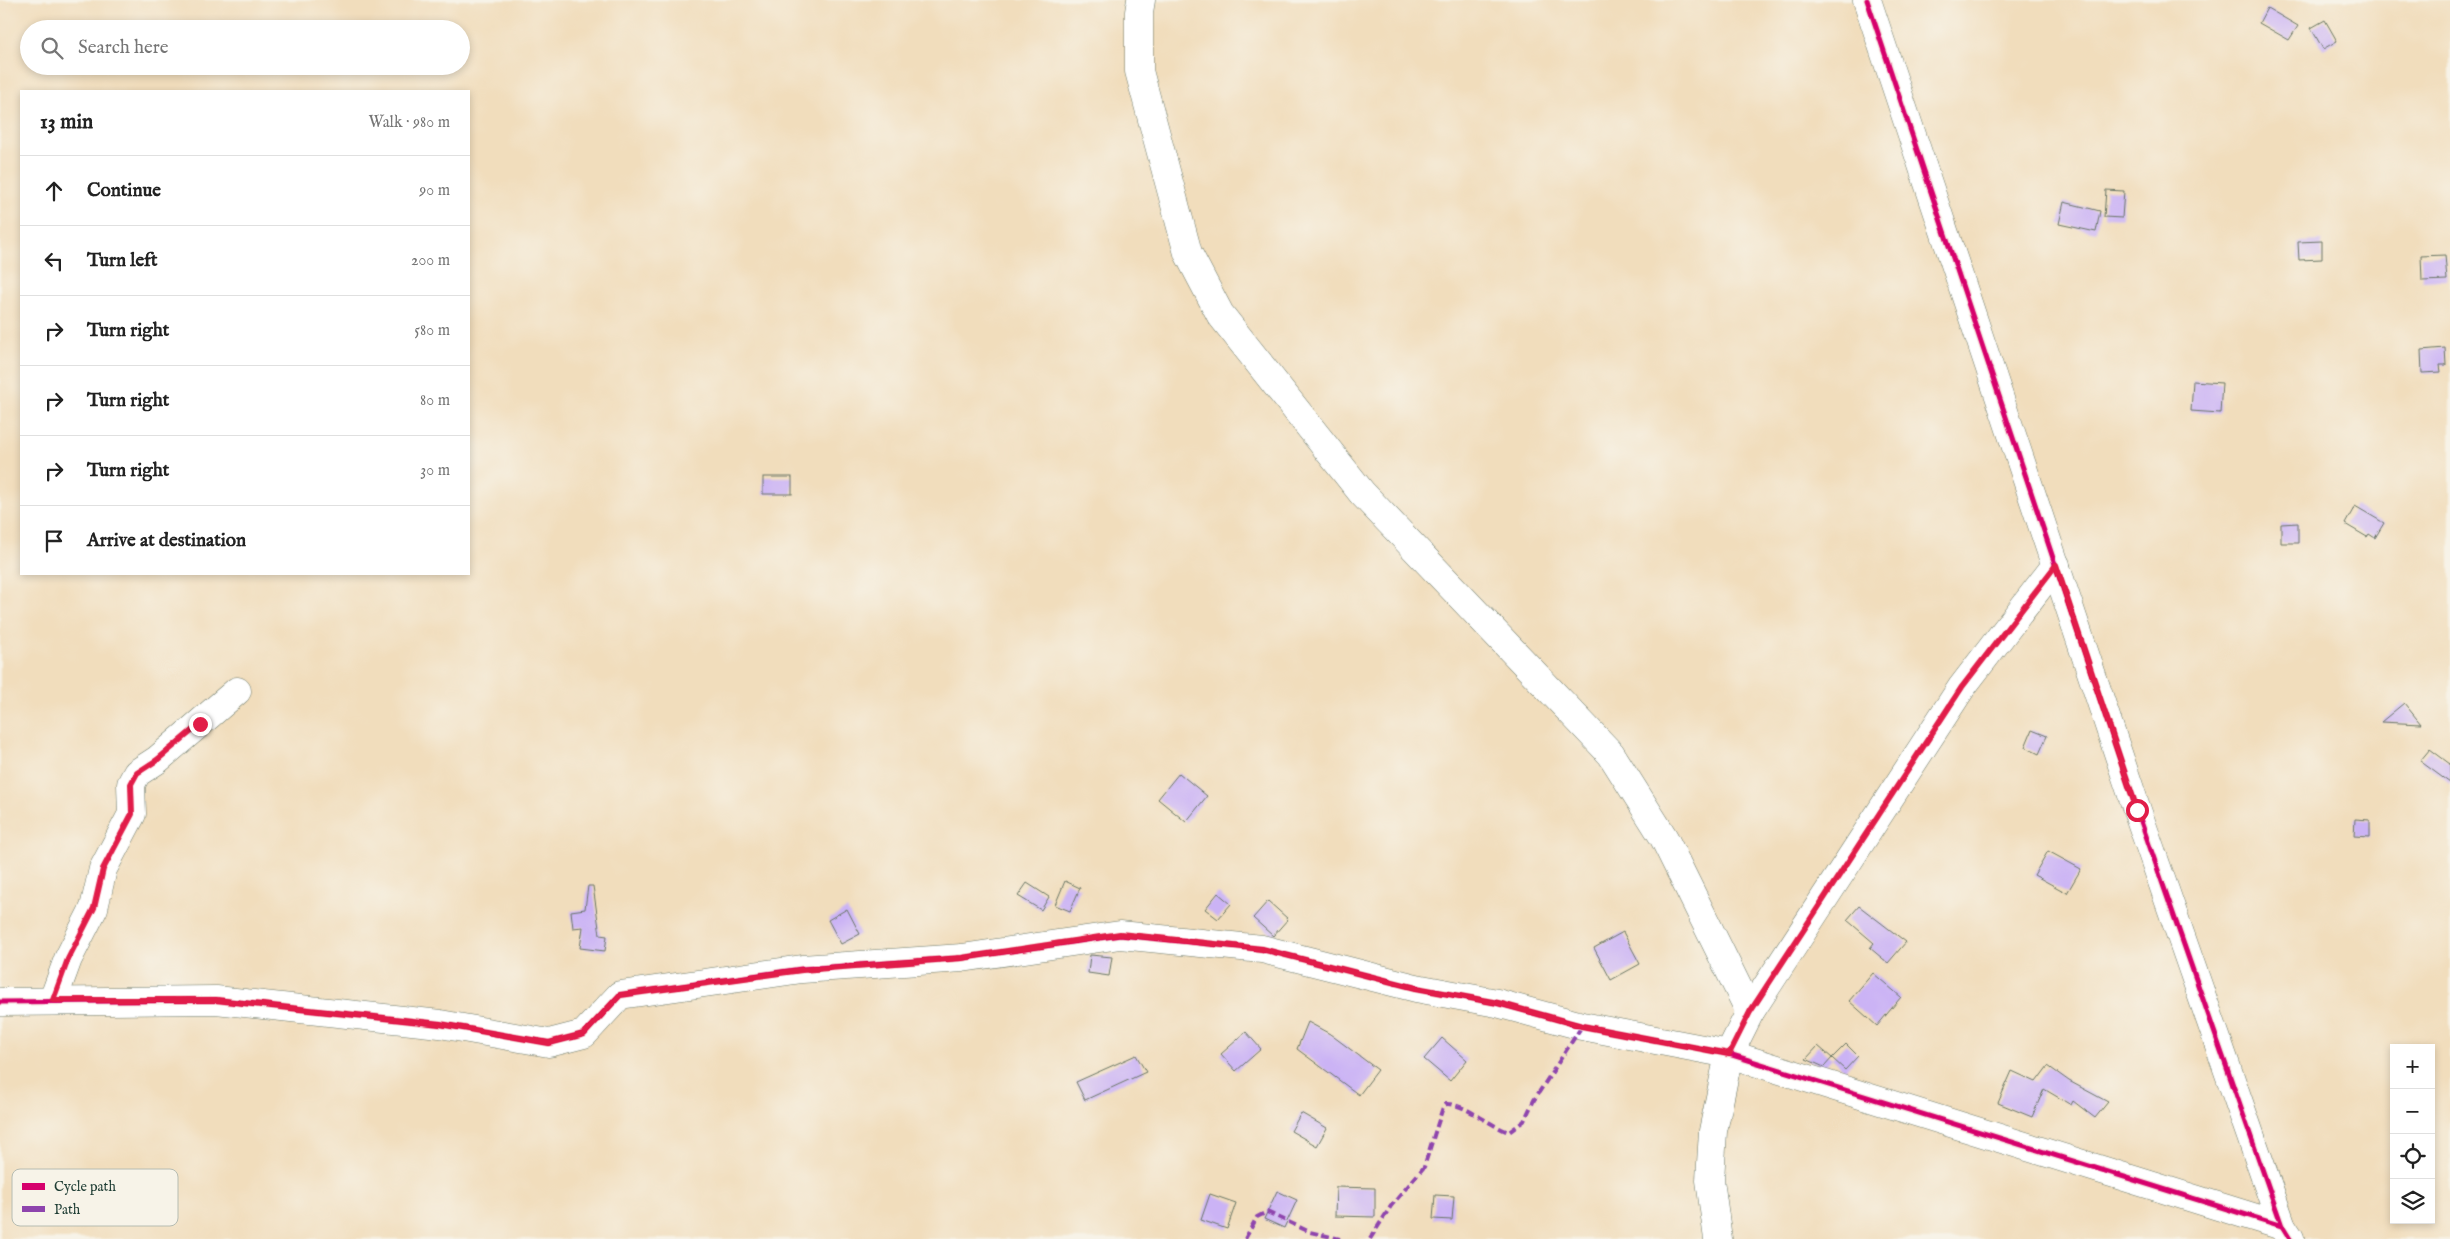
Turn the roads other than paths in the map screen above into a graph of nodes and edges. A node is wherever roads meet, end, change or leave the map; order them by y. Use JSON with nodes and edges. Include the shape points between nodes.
{"nodes":[{"id":1,"x":1142,"y":0,"type":"edge"},
{"id":2,"x":1867,"y":0,"type":"edge"},
{"id":3,"x":2056,"y":565,"type":"junction"},
{"id":4,"x":237,"y":691,"type":"dead end"},
{"id":5,"x":53,"y":1000,"type":"junction"},
{"id":6,"x":0,"y":1002,"type":"edge"},
{"id":7,"x":1750,"y":1012,"type":"junction"},
{"id":8,"x":1729,"y":1054,"type":"junction"},
{"id":9,"x":2286,"y":1232,"type":"edge"},
{"id":10,"x":1718,"y":1239,"type":"edge"}],
"edges":[{"from":1,"to":7,"type":"street","via":[[1139,71],[1188,253],[1220,314],[1362,493],[1611,754],[1664,838]]},
{"from":2,"to":3,"type":"street"},
{"from":3,"to":7,"type":"street","via":[[1962,687]]},
{"from":3,"to":9,"type":"street","via":[[2137,810]]},
{"from":4,"to":5,"type":"street","via":[[157,760],[137,773],[131,784],[132,814],[103,869],[94,908],[68,959]]},
{"from":5,"to":6,"type":"street"},
{"from":5,"to":8,"type":"street","via":[[216,1000],[440,1024],[549,1043],[584,1034],[620,995],[802,970],[962,958],[1120,934],[1262,949],[1416,988],[1498,1003],[1582,1026]]},
{"from":7,"to":8,"type":"street"},
{"from":8,"to":9,"type":"street"},
{"from":8,"to":10,"type":"street","via":[[1713,1131],[1710,1180]]}]}
